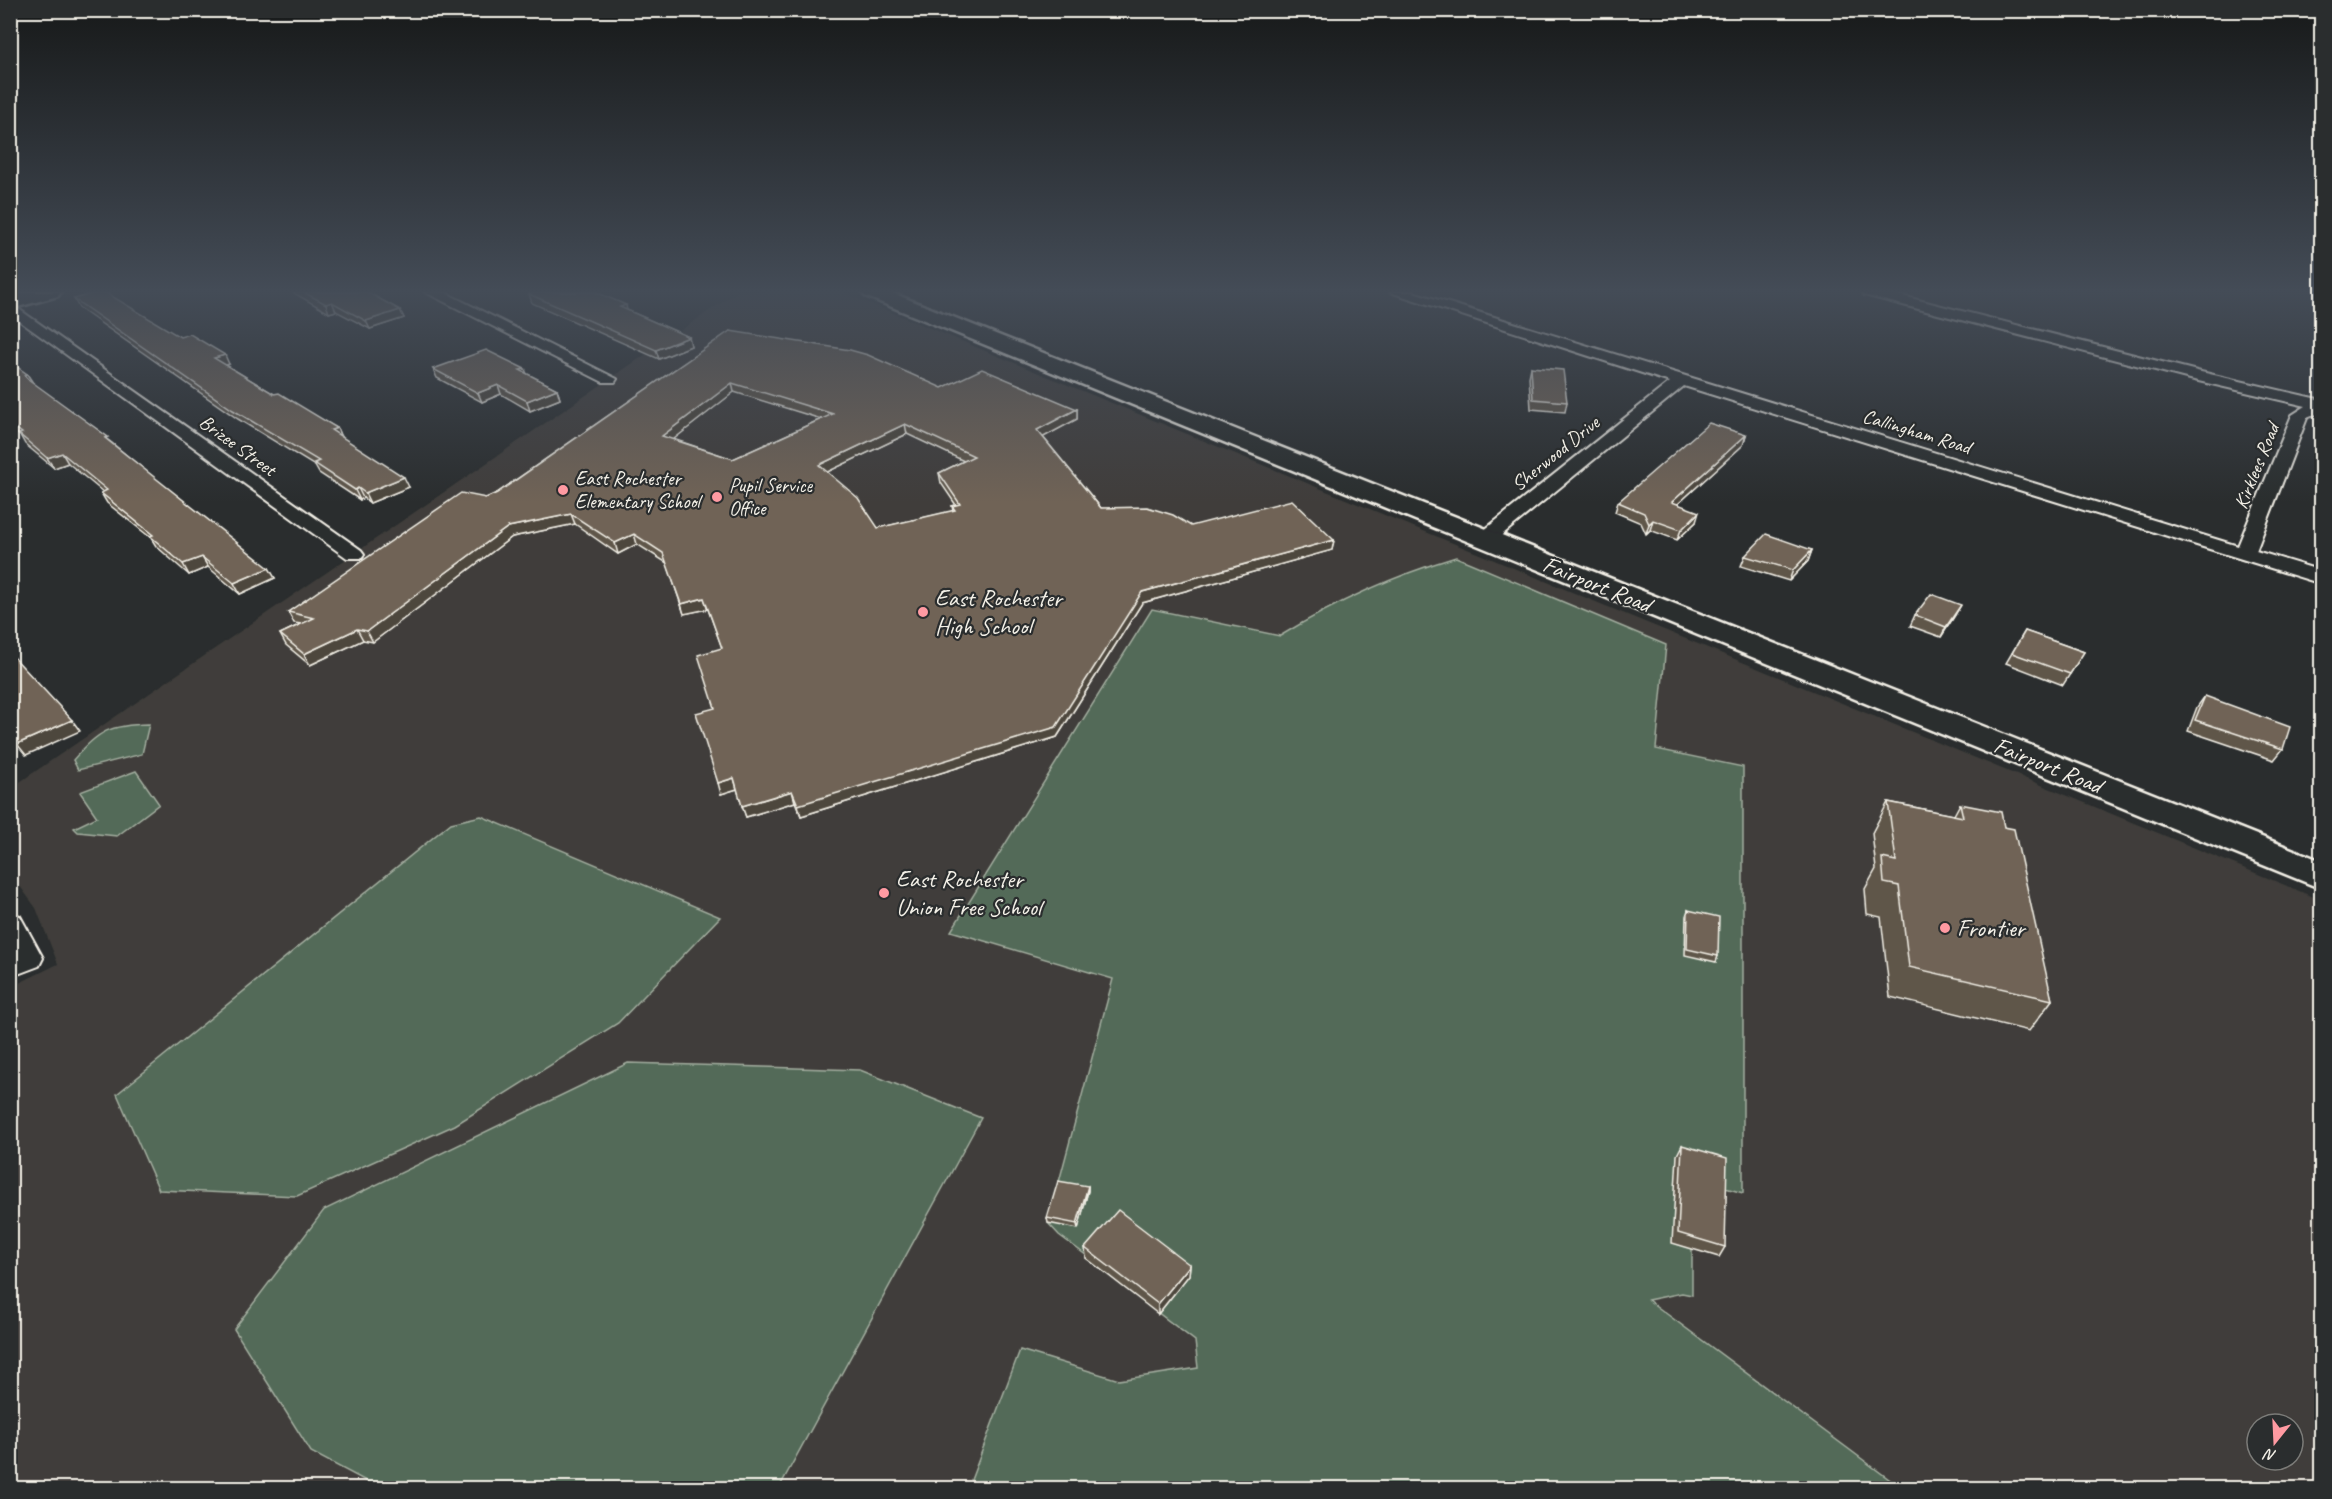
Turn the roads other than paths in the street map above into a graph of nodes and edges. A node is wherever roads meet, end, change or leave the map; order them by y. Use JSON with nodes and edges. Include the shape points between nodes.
{"nodes":[{"id":1,"x":89,"y":362,"type":"edge"},
{"id":2,"x":574,"y":362,"type":"edge"},
{"id":3,"x":1046,"y":362,"type":"edge"},
{"id":4,"x":1624,"y":362,"type":"edge"},
{"id":5,"x":2143,"y":362,"type":"edge"},
{"id":6,"x":609,"y":379,"type":"dead end"},
{"id":7,"x":1682,"y":380,"type":"junction"},
{"id":8,"x":2322,"y":405,"type":"edge"},
{"id":9,"x":1485,"y":539,"type":"junction"},
{"id":10,"x":354,"y":554,"type":"dead end"},
{"id":11,"x":2244,"y":555,"type":"junction"},
{"id":12,"x":2322,"y":578,"type":"edge"},
{"id":13,"x":2322,"y":876,"type":"edge"},
{"id":14,"x":10,"y":924,"type":"edge"},
{"id":15,"x":20,"y":962,"type":"edge"}],
"edges":[{"from":1,"to":10,"type":"street","name":"Brizee Street"},
{"from":2,"to":6,"type":"street"},
{"from":3,"to":9,"type":"main road","name":"Fairport Road"},
{"from":4,"to":7,"type":"street","name":"Callingham Road"},
{"from":5,"to":8,"type":"street"},
{"from":7,"to":9,"type":"street","name":"Sherwood Drive"},
{"from":7,"to":11,"type":"street","name":"Callingham Road"},
{"from":8,"to":11,"type":"street","name":"Kirklees Road","via":[[2300,415]]},
{"from":9,"to":13,"type":"main road","name":"Fairport Road"},
{"from":11,"to":12,"type":"street","name":"Callingham Road"},
{"from":14,"to":15,"type":"street"}]}
